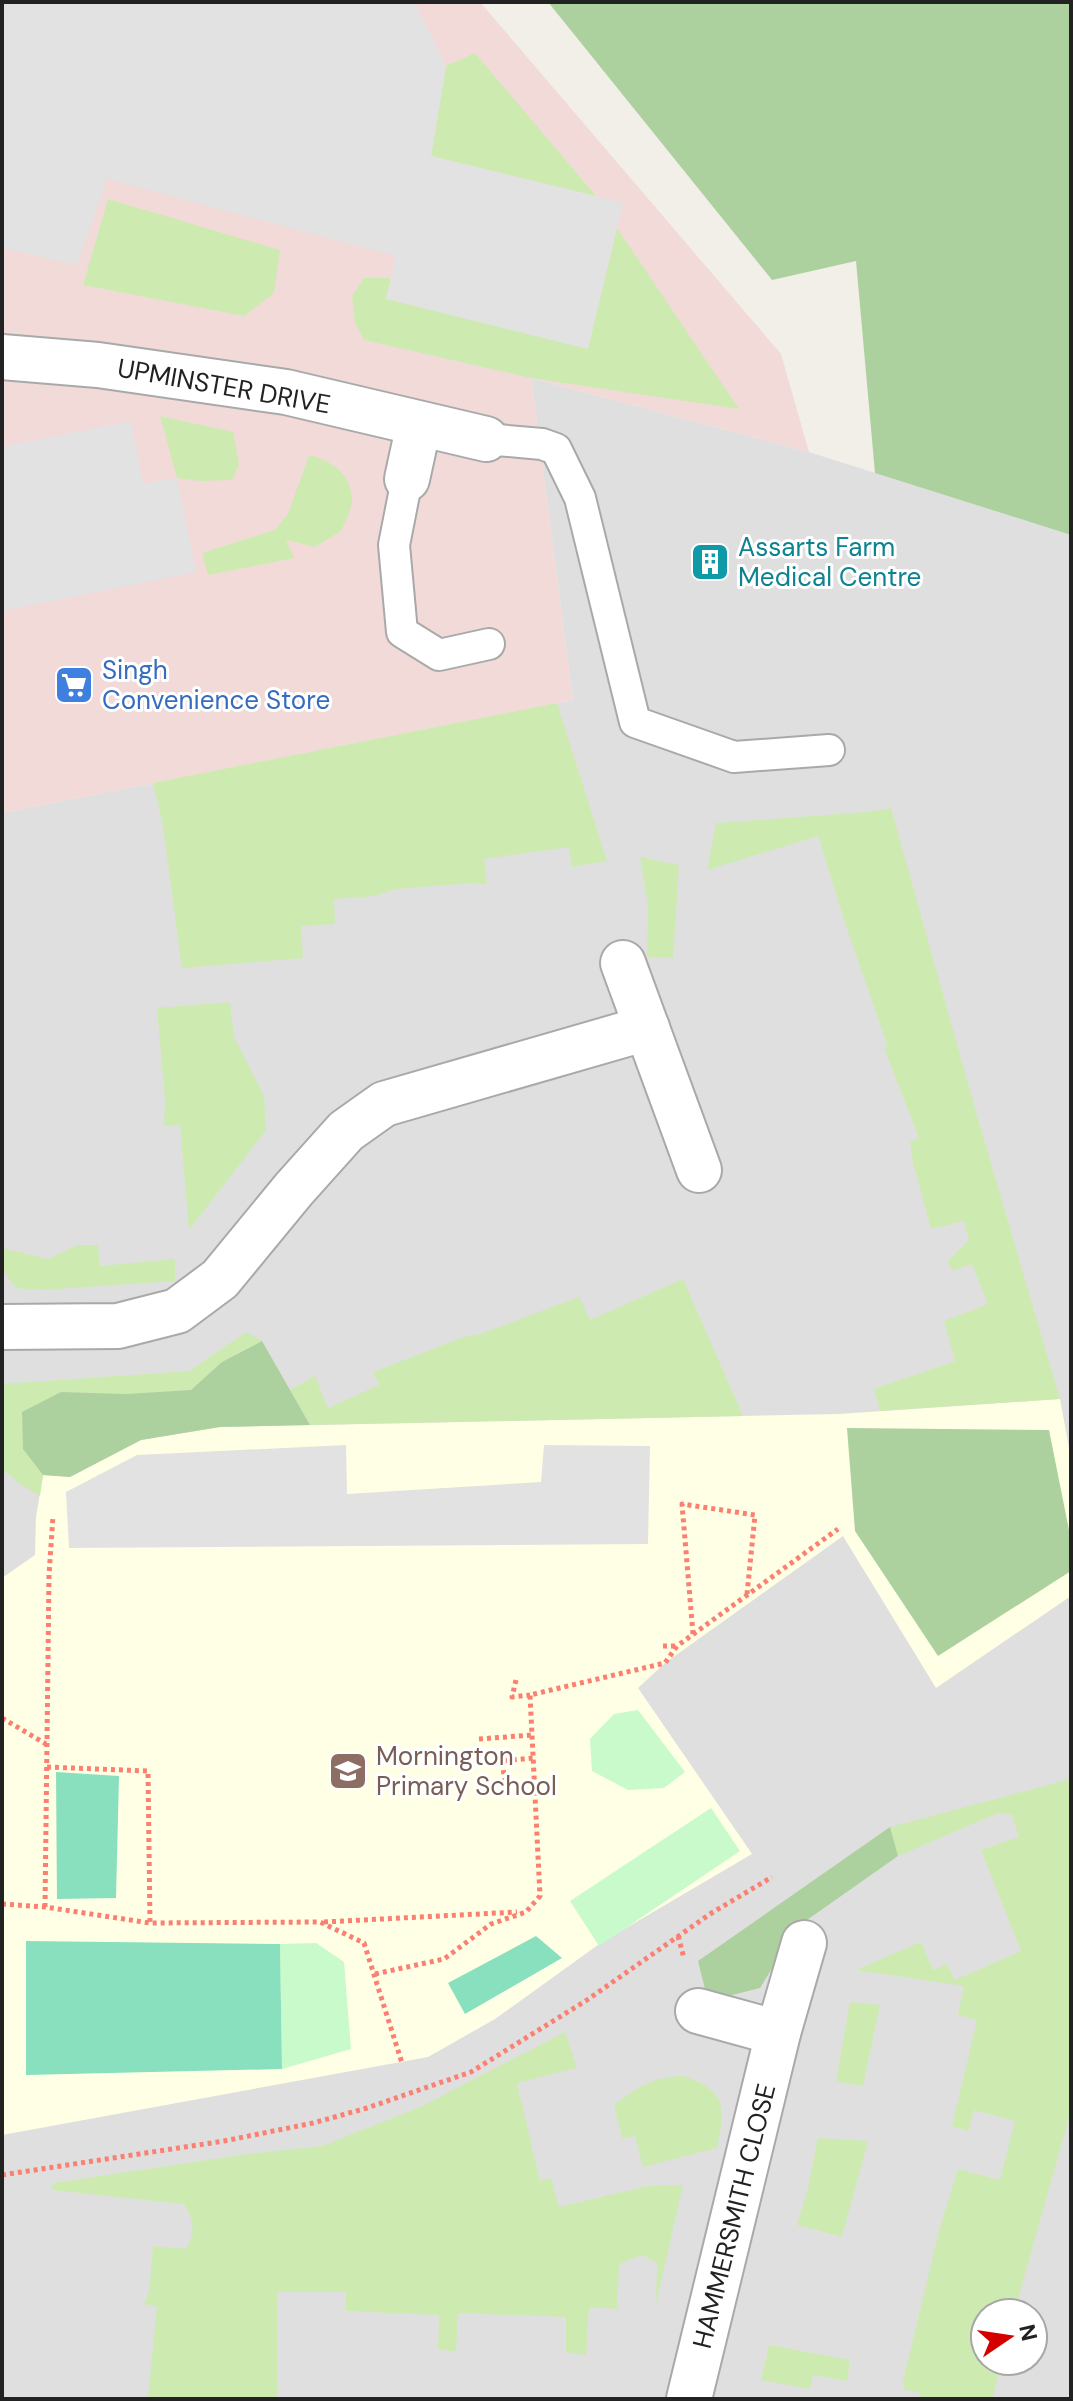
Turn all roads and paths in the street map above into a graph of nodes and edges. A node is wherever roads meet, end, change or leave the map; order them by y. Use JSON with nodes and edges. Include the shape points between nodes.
{"nodes":[{"id":1,"x":10,"y":362,"type":"edge"},
{"id":2,"x":419,"y":424,"type":"junction"},
{"id":3,"x":486,"y":439,"type":"joint"},
{"id":4,"x":407,"y":479,"type":"joint"},
{"id":5,"x":489,"y":644,"type":"dead end"},
{"id":6,"x":829,"y":750,"type":"dead end"},
{"id":7,"x":623,"y":963,"type":"dead end"},
{"id":8,"x":647,"y":1028,"type":"junction"},
{"id":9,"x":699,"y":1170,"type":"dead end"},
{"id":10,"x":2,"y":1327,"type":"edge"},
{"id":11,"x":53,"y":1516,"type":"dead end"},
{"id":12,"x":838,"y":1529,"type":"dead end"},
{"id":13,"x":747,"y":1595,"type":"junction"},
{"id":14,"x":693,"y":1634,"type":"junction"},
{"id":15,"x":663,"y":1646,"type":"dead end"},
{"id":16,"x":677,"y":1646,"type":"junction"},
{"id":17,"x":516,"y":1680,"type":"dead end"},
{"id":18,"x":530,"y":1695,"type":"junction"},
{"id":19,"x":2,"y":1718,"type":"edge"},
{"id":20,"x":532,"y":1735,"type":"junction"},
{"id":21,"x":479,"y":1739,"type":"dead end"},
{"id":22,"x":46,"y":1744,"type":"junction"},
{"id":23,"x":533,"y":1758,"type":"junction"},
{"id":24,"x":47,"y":1767,"type":"junction"},
{"id":25,"x":505,"y":1782,"type":"dead end"},
{"id":26,"x":772,"y":1877,"type":"dead end"},
{"id":27,"x":2,"y":1904,"type":"edge"},
{"id":28,"x":45,"y":1907,"type":"junction"},
{"id":29,"x":526,"y":1912,"type":"junction"},
{"id":30,"x":320,"y":1922,"type":"junction"},
{"id":31,"x":150,"y":1923,"type":"junction"},
{"id":32,"x":804,"y":1943,"type":"dead end"},
{"id":33,"x":375,"y":1974,"type":"junction"},
{"id":34,"x":698,"y":2011,"type":"dead end"},
{"id":35,"x":778,"y":2033,"type":"junction"},
{"id":36,"x":402,"y":2063,"type":"dead end"},
{"id":37,"x":2,"y":2175,"type":"edge"},
{"id":38,"x":689,"y":2399,"type":"edge"}],
"edges":[{"from":1,"to":2,"type":"street","name":"UPMINSTER DRIVE","via":[[98,365],[286,392]]},
{"from":2,"to":3,"type":"street","name":"UPMINSTER DRIVE"},
{"from":2,"to":4,"type":"street"},
{"from":3,"to":6,"type":"lane","via":[[556,449],[580,498],[635,722],[734,757]]},
{"from":4,"to":5,"type":"lane","via":[[394,545],[402,632],[439,655]]},
{"from":7,"to":8,"type":"street"},
{"from":8,"to":9,"type":"street"},
{"from":8,"to":10,"type":"street","via":[[384,1104],[346,1131],[220,1279],[177,1311],[118,1326]]},
{"from":11,"to":22,"type":"path"},
{"from":12,"to":13,"type":"path"},
{"from":13,"to":14,"type":"path"},
{"from":13,"to":14,"type":"path","via":[[755,1515],[682,1504]]},
{"from":14,"to":16,"type":"path"},
{"from":15,"to":16,"type":"path"},
{"from":16,"to":18,"type":"path","via":[[665,1663]]},
{"from":17,"to":18,"type":"path","via":[[512,1697]]},
{"from":18,"to":20,"type":"path"},
{"from":19,"to":22,"type":"path"},
{"from":20,"to":21,"type":"path"},
{"from":20,"to":23,"type":"path"},
{"from":22,"to":24,"type":"path"},
{"from":23,"to":25,"type":"path","via":[[502,1761]]},
{"from":23,"to":29,"type":"path","via":[[540,1896]]},
{"from":24,"to":28,"type":"path"},
{"from":24,"to":31,"type":"path","via":[[148,1771]]},
{"from":26,"to":37,"type":"path","via":[[471,2072],[313,2123]]},
{"from":27,"to":28,"type":"path"},
{"from":28,"to":31,"type":"path"},
{"from":29,"to":30,"type":"path"},
{"from":29,"to":33,"type":"path","via":[[491,1924],[444,1959]]},
{"from":30,"to":31,"type":"path"},
{"from":30,"to":33,"type":"path","via":[[364,1943]]},
{"from":32,"to":35,"type":"street","name":"HAMMERSMITH CLOSE"},
{"from":33,"to":36,"type":"path"},
{"from":34,"to":35,"type":"street"},
{"from":35,"to":38,"type":"street","name":"HAMMERSMITH CLOSE"}]}
